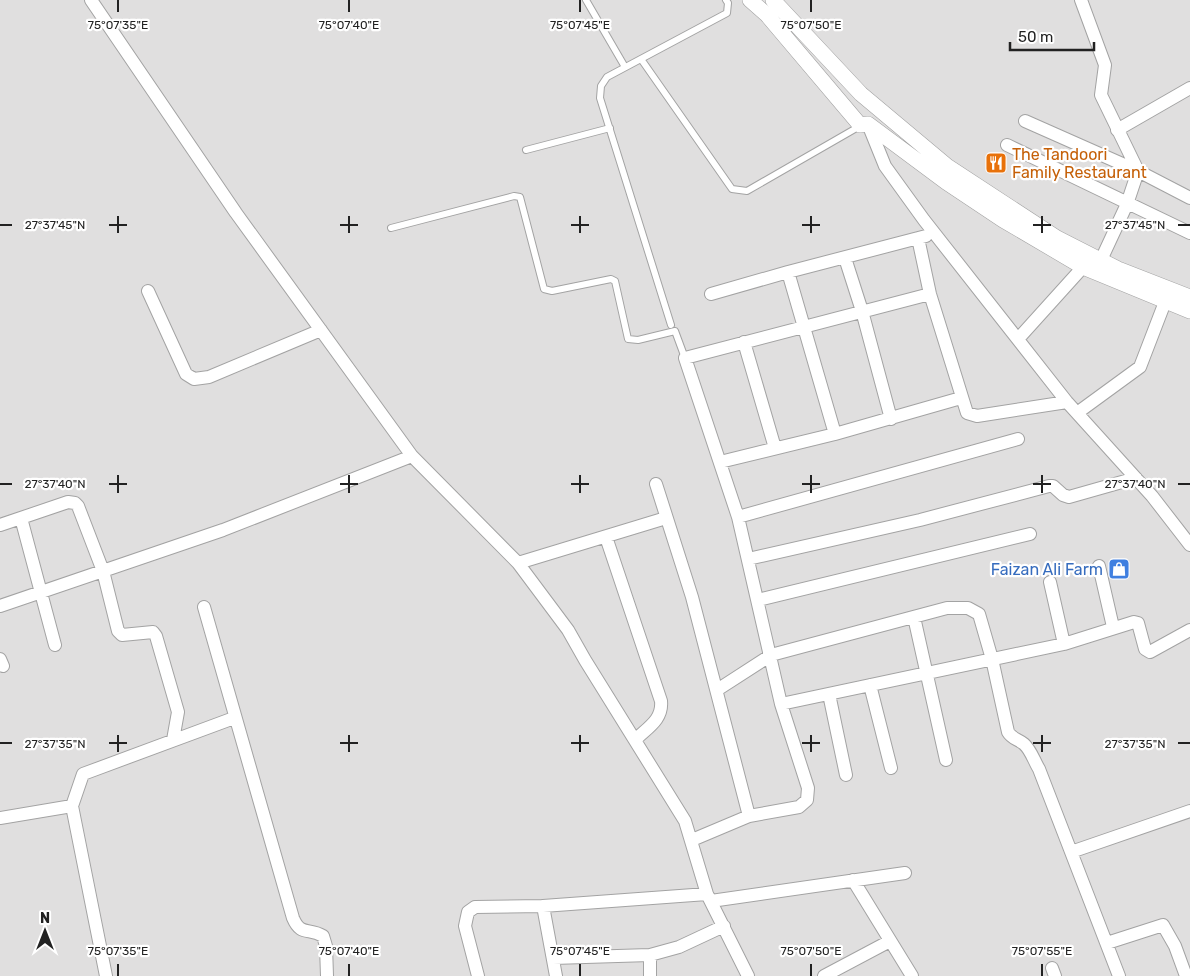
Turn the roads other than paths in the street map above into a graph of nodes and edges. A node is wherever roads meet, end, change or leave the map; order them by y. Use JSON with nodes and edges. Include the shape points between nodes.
{"nodes":[{"id":1,"x":91,"y":0,"type":"edge"},
{"id":2,"x":586,"y":0,"type":"edge"},
{"id":3,"x":726,"y":0,"type":"edge"},
{"id":4,"x":750,"y":0,"type":"edge"},
{"id":5,"x":773,"y":0,"type":"edge"},
{"id":6,"x":1081,"y":0,"type":"edge"},
{"id":7,"x":641,"y":59,"type":"junction"},
{"id":8,"x":625,"y":67,"type":"junction"},
{"id":9,"x":1190,"y":88,"type":"edge"},
{"id":10,"x":1025,"y":121,"type":"dead end"},
{"id":11,"x":864,"y":125,"type":"junction"},
{"id":12,"x":610,"y":128,"type":"junction"},
{"id":13,"x":1117,"y":130,"type":"junction"},
{"id":14,"x":1007,"y":146,"type":"dead end"},
{"id":15,"x":526,"y":150,"type":"dead end"},
{"id":16,"x":1138,"y":171,"type":"junction"},
{"id":17,"x":1190,"y":198,"type":"edge"},
{"id":18,"x":1127,"y":204,"type":"junction"},
{"id":19,"x":391,"y":228,"type":"dead end"},
{"id":20,"x":1190,"y":233,"type":"edge"},
{"id":21,"x":935,"y":234,"type":"junction"},
{"id":22,"x":918,"y":238,"type":"junction"},
{"id":23,"x":845,"y":258,"type":"junction"},
{"id":24,"x":1101,"y":260,"type":"junction"},
{"id":25,"x":1083,"y":267,"type":"junction"},
{"id":26,"x":788,"y":272,"type":"junction"},
{"id":27,"x":148,"y":291,"type":"dead end"},
{"id":28,"x":711,"y":294,"type":"dead end"},
{"id":29,"x":930,"y":294,"type":"junction"},
{"id":30,"x":1190,"y":297,"type":"edge"},
{"id":31,"x":1164,"y":302,"type":"junction"},
{"id":32,"x":862,"y":311,"type":"junction"},
{"id":33,"x":1190,"y":311,"type":"edge"},
{"id":34,"x":671,"y":325,"type":"dead end"},
{"id":35,"x":803,"y":325,"type":"junction"},
{"id":36,"x":320,"y":330,"type":"junction"},
{"id":37,"x":1018,"y":339,"type":"junction"},
{"id":38,"x":744,"y":342,"type":"junction"},
{"id":39,"x":685,"y":358,"type":"junction"},
{"id":40,"x":961,"y":398,"type":"junction"},
{"id":41,"x":1067,"y":402,"type":"junction"},
{"id":42,"x":1077,"y":413,"type":"junction"},
{"id":43,"x":891,"y":419,"type":"junction"},
{"id":44,"x":835,"y":434,"type":"junction"},
{"id":45,"x":1018,"y":439,"type":"dead end"},
{"id":46,"x":775,"y":448,"type":"junction"},
{"id":47,"x":412,"y":456,"type":"junction"},
{"id":48,"x":720,"y":462,"type":"junction"},
{"id":49,"x":1136,"y":478,"type":"junction"},
{"id":50,"x":656,"y":484,"type":"dead end"},
{"id":51,"x":738,"y":516,"type":"junction"},
{"id":52,"x":21,"y":518,"type":"junction"},
{"id":53,"x":666,"y":518,"type":"junction"},
{"id":54,"x":0,"y":525,"type":"edge"},
{"id":55,"x":1030,"y":534,"type":"dead end"},
{"id":56,"x":606,"y":537,"type":"junction"},
{"id":57,"x":1190,"y":545,"type":"edge"},
{"id":58,"x":748,"y":560,"type":"junction"},
{"id":59,"x":518,"y":563,"type":"junction"},
{"id":60,"x":1099,"y":566,"type":"dead end"},
{"id":61,"x":103,"y":571,"type":"junction"},
{"id":62,"x":1050,"y":582,"type":"dead end"},
{"id":63,"x":41,"y":592,"type":"junction"},
{"id":64,"x":758,"y":600,"type":"junction"},
{"id":65,"x":0,"y":606,"type":"edge"},
{"id":66,"x":204,"y":607,"type":"dead end"},
{"id":67,"x":914,"y":617,"type":"junction"},
{"id":68,"x":1113,"y":626,"type":"junction"},
{"id":69,"x":1190,"y":630,"type":"edge"},
{"id":70,"x":1064,"y":644,"type":"junction"},
{"id":71,"x":54,"y":645,"type":"dead end"},
{"id":72,"x":771,"y":654,"type":"junction"},
{"id":73,"x":992,"y":659,"type":"junction"},
{"id":74,"x":925,"y":673,"type":"junction"},
{"id":75,"x":870,"y":685,"type":"junction"},
{"id":76,"x":717,"y":690,"type":"junction"},
{"id":77,"x":829,"y":694,"type":"junction"},
{"id":78,"x":782,"y":704,"type":"junction"},
{"id":79,"x":234,"y":718,"type":"junction"},
{"id":80,"x":173,"y":740,"type":"junction"},
{"id":81,"x":635,"y":740,"type":"junction"},
{"id":82,"x":946,"y":760,"type":"dead end"},
{"id":83,"x":891,"y":768,"type":"dead end"},
{"id":84,"x":846,"y":775,"type":"dead end"},
{"id":85,"x":72,"y":806,"type":"junction"},
{"id":86,"x":1190,"y":811,"type":"edge"},
{"id":87,"x":749,"y":816,"type":"junction"},
{"id":88,"x":0,"y":818,"type":"edge"},
{"id":89,"x":692,"y":840,"type":"junction"},
{"id":90,"x":1071,"y":852,"type":"junction"},
{"id":91,"x":904,"y":873,"type":"dead end"},
{"id":92,"x":854,"y":880,"type":"junction"},
{"id":93,"x":709,"y":897,"type":"junction"},
{"id":94,"x":543,"y":906,"type":"junction"},
{"id":95,"x":724,"y":926,"type":"junction"},
{"id":96,"x":890,"y":941,"type":"junction"},
{"id":97,"x":1108,"y":943,"type":"junction"},
{"id":98,"x":650,"y":954,"type":"junction"},
{"id":99,"x":553,"y":958,"type":"junction"},
{"id":100,"x":106,"y":976,"type":"edge"},
{"id":101,"x":327,"y":976,"type":"edge"},
{"id":102,"x":478,"y":976,"type":"edge"},
{"id":103,"x":556,"y":976,"type":"edge"},
{"id":104,"x":650,"y":976,"type":"edge"},
{"id":105,"x":748,"y":976,"type":"edge"},
{"id":106,"x":824,"y":976,"type":"edge"},
{"id":107,"x":912,"y":976,"type":"edge"},
{"id":108,"x":1119,"y":976,"type":"edge"},
{"id":109,"x":1186,"y":976,"type":"edge"}],
"edges":[{"from":1,"to":36,"type":"street"},
{"from":2,"to":8,"type":"lane"},
{"from":3,"to":7,"type":"lane","via":[[727,13]]},
{"from":4,"to":11,"type":"street"},
{"from":5,"to":24,"type":"street","via":[[861,94],[948,166],[1057,238]]},
{"from":6,"to":13,"type":"street","via":[[1105,65],[1101,95]]},
{"from":7,"to":8,"type":"lane"},
{"from":7,"to":11,"type":"lane","via":[[732,189],[738,191],[747,191]]},
{"from":8,"to":12,"type":"lane","via":[[607,77],[601,86],[600,98]]},
{"from":9,"to":13,"type":"street"},
{"from":10,"to":16,"type":"street"},
{"from":11,"to":21,"type":"street","via":[[885,166]]},
{"from":11,"to":25,"type":"street","via":[[1003,220]]},
{"from":12,"to":15,"type":"lane"},
{"from":12,"to":34,"type":"lane"},
{"from":13,"to":16,"type":"street"},
{"from":14,"to":18,"type":"street"},
{"from":16,"to":17,"type":"street"},
{"from":16,"to":18,"type":"street"},
{"from":18,"to":20,"type":"street"},
{"from":18,"to":24,"type":"street"},
{"from":19,"to":39,"type":"lane","via":[[520,197],[544,289],[552,291],[611,279],[615,281],[628,338],[638,340],[675,331]]},
{"from":21,"to":22,"type":"street"},
{"from":21,"to":37,"type":"street"},
{"from":22,"to":23,"type":"street"},
{"from":22,"to":29,"type":"street"},
{"from":23,"to":26,"type":"street"},
{"from":23,"to":32,"type":"street"},
{"from":24,"to":30,"type":"street"},
{"from":25,"to":31,"type":"street"},
{"from":25,"to":37,"type":"street"},
{"from":26,"to":28,"type":"street"},
{"from":26,"to":35,"type":"street"},
{"from":27,"to":36,"type":"street","via":[[186,374],[194,379],[209,377]]},
{"from":29,"to":32,"type":"street"},
{"from":29,"to":40,"type":"street"},
{"from":31,"to":33,"type":"street"},
{"from":31,"to":42,"type":"street","via":[[1140,367]]},
{"from":32,"to":35,"type":"street"},
{"from":32,"to":43,"type":"street"},
{"from":35,"to":38,"type":"street"},
{"from":35,"to":44,"type":"street"},
{"from":36,"to":47,"type":"street"},
{"from":37,"to":41,"type":"street"},
{"from":38,"to":39,"type":"street"},
{"from":38,"to":46,"type":"street"},
{"from":39,"to":48,"type":"street"},
{"from":40,"to":41,"type":"street","via":[[967,413],[977,416]]},
{"from":40,"to":43,"type":"street"},
{"from":41,"to":42,"type":"street"},
{"from":42,"to":49,"type":"street"},
{"from":43,"to":44,"type":"street"},
{"from":44,"to":46,"type":"street"},
{"from":45,"to":51,"type":"street"},
{"from":46,"to":48,"type":"street"},
{"from":47,"to":59,"type":"street"},
{"from":47,"to":61,"type":"street","via":[[223,530]]},
{"from":48,"to":51,"type":"street"},
{"from":49,"to":57,"type":"street"},
{"from":49,"to":58,"type":"street","via":[[1069,497],[1049,486]]},
{"from":50,"to":53,"type":"street"},
{"from":51,"to":58,"type":"street"},
{"from":52,"to":54,"type":"street"},
{"from":52,"to":61,"type":"street","via":[[68,502],[75,503]]},
{"from":52,"to":63,"type":"street"},
{"from":53,"to":56,"type":"street"},
{"from":53,"to":76,"type":"street"},
{"from":55,"to":64,"type":"street"},
{"from":56,"to":59,"type":"street"},
{"from":56,"to":81,"type":"street","via":[[661,701],[659,717]]},
{"from":58,"to":64,"type":"street"},
{"from":59,"to":81,"type":"street","via":[[568,630]]},
{"from":60,"to":68,"type":"street"},
{"from":61,"to":63,"type":"street"},
{"from":61,"to":80,"type":"street","via":[[118,631],[122,635],[153,632],[156,636],[178,712]]},
{"from":62,"to":70,"type":"street"},
{"from":63,"to":65,"type":"street"},
{"from":63,"to":71,"type":"street"},
{"from":64,"to":72,"type":"street"},
{"from":66,"to":79,"type":"street"},
{"from":67,"to":72,"type":"street"},
{"from":67,"to":73,"type":"street","via":[[948,608],[968,608],[979,614]]},
{"from":67,"to":74,"type":"street"},
{"from":68,"to":69,"type":"street","via":[[1138,623],[1145,649],[1150,652]]},
{"from":68,"to":70,"type":"street"},
{"from":70,"to":73,"type":"street"},
{"from":72,"to":76,"type":"street"},
{"from":72,"to":78,"type":"street"},
{"from":73,"to":74,"type":"street"},
{"from":73,"to":90,"type":"street","via":[[1008,732],[1023,744],[1039,769]]},
{"from":74,"to":75,"type":"street"},
{"from":74,"to":82,"type":"street"},
{"from":75,"to":77,"type":"street"},
{"from":75,"to":83,"type":"street"},
{"from":76,"to":87,"type":"street"},
{"from":77,"to":78,"type":"street"},
{"from":77,"to":84,"type":"street"},
{"from":78,"to":87,"type":"street","via":[[808,788],[807,800],[799,807]]},
{"from":79,"to":80,"type":"street"},
{"from":79,"to":101,"type":"street","via":[[293,918],[302,931],[323,936]]},
{"from":80,"to":85,"type":"street","via":[[83,774]]},
{"from":81,"to":89,"type":"street","via":[[685,821]]},
{"from":85,"to":88,"type":"street"},
{"from":85,"to":100,"type":"street"},
{"from":86,"to":90,"type":"street"},
{"from":87,"to":89,"type":"street"},
{"from":89,"to":93,"type":"street"},
{"from":90,"to":97,"type":"street"},
{"from":91,"to":92,"type":"street"},
{"from":92,"to":93,"type":"street"},
{"from":92,"to":96,"type":"street"},
{"from":93,"to":94,"type":"street"},
{"from":93,"to":95,"type":"street"},
{"from":94,"to":99,"type":"street"},
{"from":94,"to":102,"type":"street","via":[[475,907],[468,912],[465,926]]},
{"from":95,"to":98,"type":"street","via":[[679,947]]},
{"from":95,"to":105,"type":"street"},
{"from":96,"to":106,"type":"street"},
{"from":96,"to":107,"type":"street"},
{"from":97,"to":108,"type":"street"},
{"from":97,"to":109,"type":"street","via":[[1163,925]]},
{"from":98,"to":99,"type":"street"},
{"from":98,"to":104,"type":"street"},
{"from":99,"to":103,"type":"street"}]}
